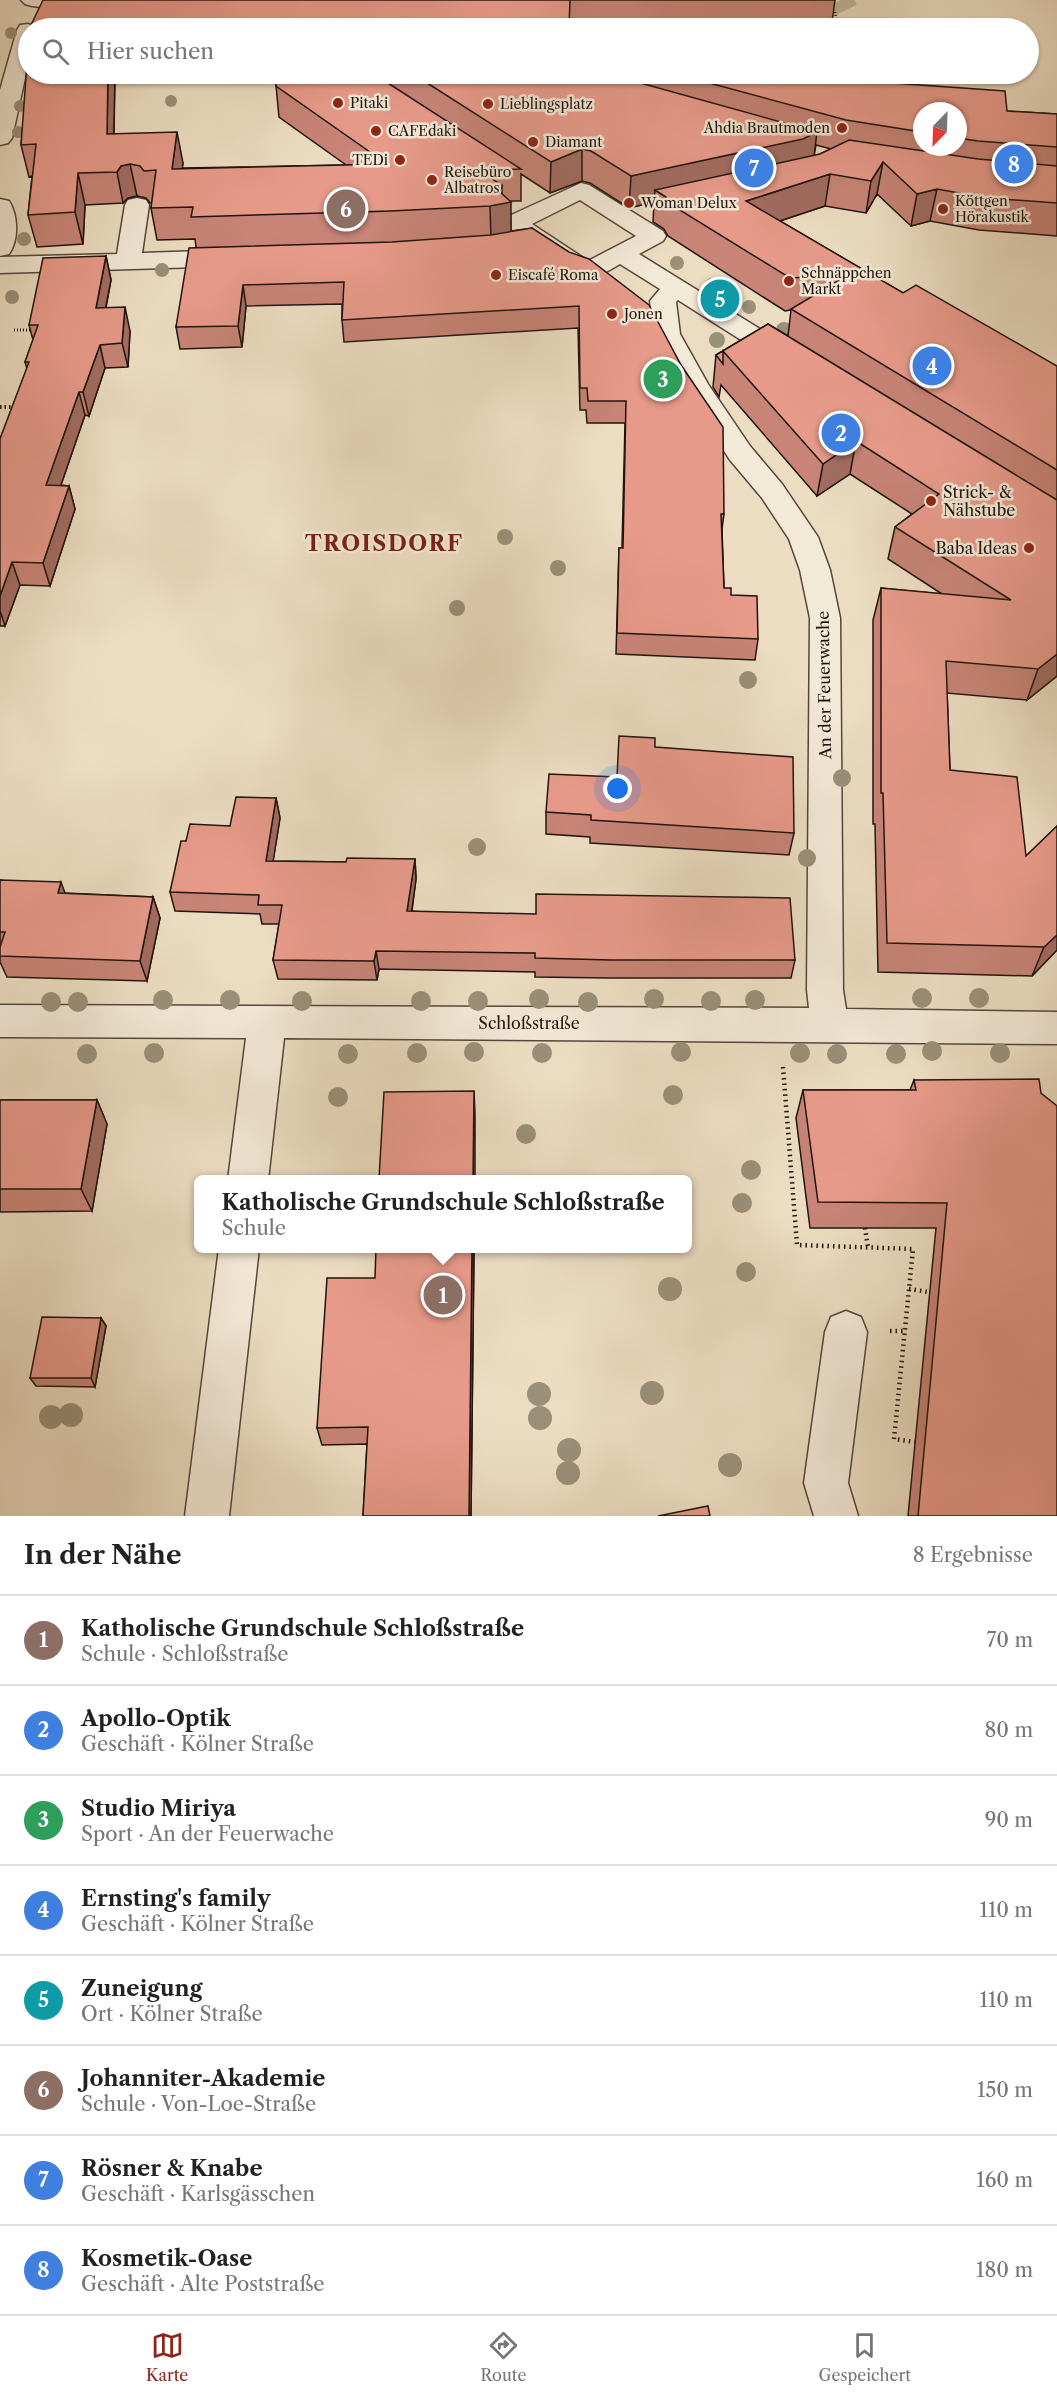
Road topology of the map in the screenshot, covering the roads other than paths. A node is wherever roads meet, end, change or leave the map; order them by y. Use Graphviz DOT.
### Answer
graph roads {
  1 [pos="41,0"];
  2 [pos="111,8"];
  3 [pos="34,18"];
  4 [pos="18,63"];
  5 [pos="0,138"];
  6 [pos="137,205"];
  7 [pos="0,206"];
  8 [pos="658,210"];
  9 [pos="625,218"];
  10 [pos="537,239"];
  11 [pos="503,245"];
  12 [pos="0,249"];
  13 [pos="621,254"];
  14 [pos="255,258"];
  15 [pos="128,262"];
  16 [pos="0,265"];
  17 [pos="675,288"];
  18 [pos="806,369"];
  19 [pos="0,1021"];
  20 [pos="267,1022"];
  21 [pos="829,1024"];
  22 [pos="1057,1028"];
  23 [pos="248,1175"];
  24 [pos="238,1253"];
  25 [pos="846,1332"];
  26 [pos="207,1516"];
  27 [pos="836,1516"];
  1 -- 2 [label="street"];
  1 -- 3 [label="street"];
  4 -- 5 [label="street"];
  6 -- 15 [label="street"];
  7 -- 12 [label="street"];
  8 -- 9 [label="street"];
  9 -- 10 [label="street"];
  9 -- 13 [label="street"];
  10 -- 11 [label="street"];
  10 -- 13 [label="street"];
  13 -- 17 [label="street"];
  14 -- 15 [label="street"];
  15 -- 16 [label="street"];
  17 -- 18 [label="street"];
  17 -- 21 [label="street, An der Feuerwache"];
  19 -- 20 [label="street, Schloßstraße"];
  20 -- 21 [label="street, Schloßstraße"];
  20 -- 23 [label="street"];
  21 -- 22 [label="street, Schloßstraße"];
  24 -- 26 [label="street"];
  25 -- 27 [label="street"];
}
